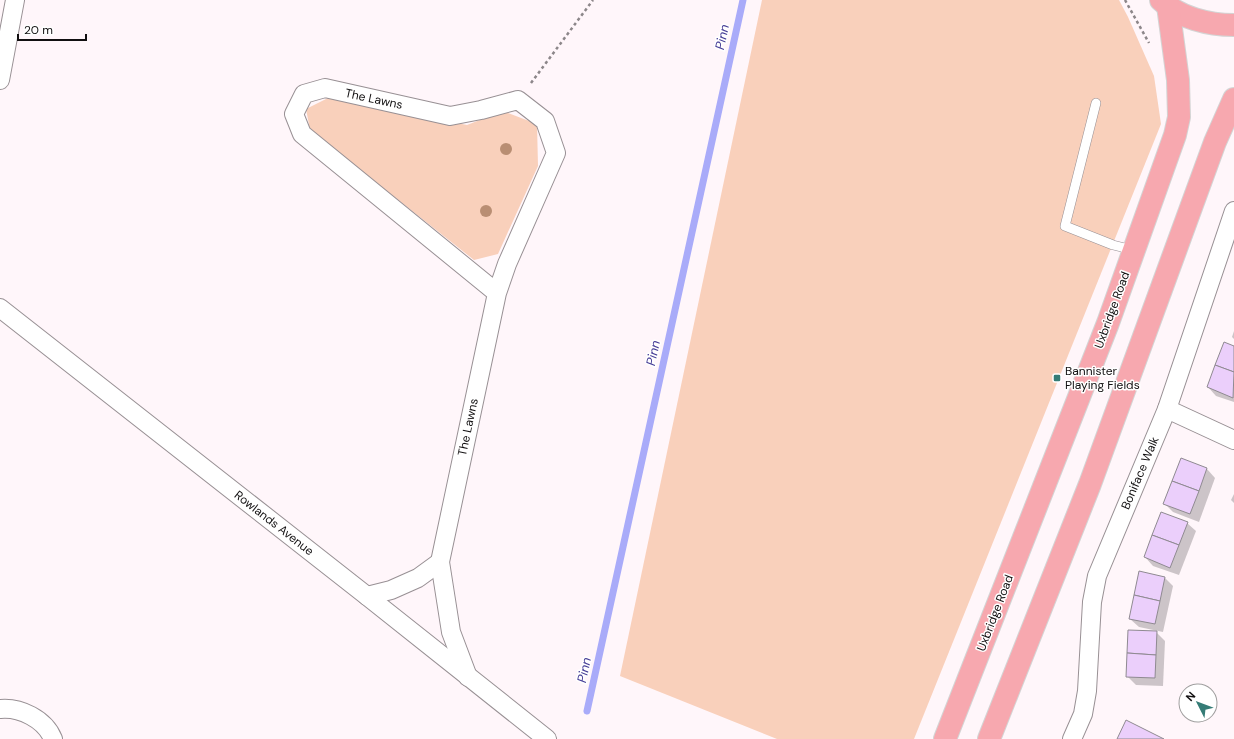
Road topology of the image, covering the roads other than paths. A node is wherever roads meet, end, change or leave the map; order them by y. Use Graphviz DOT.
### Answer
graph roads {
  1 [pos="15,0"];
  2 [pos="1165,3"];
  3 [pos="1234,25"];
  4 [pos="0,80"];
  5 [pos="1234,99"];
  6 [pos="1096,103"];
  7 [pos="1234,211"];
  8 [pos="1134,250"];
  9 [pos="497,292"];
  10 [pos="0,308"];
  11 [pos="1167,410"];
  12 [pos="1234,440"];
  13 [pos="440,562"];
  14 [pos="367,596"];
  15 [pos="468,677"];
  16 [pos="0,709"];
  17 [pos="53,739"];
  18 [pos="547,739"];
  19 [pos="945,739"];
  20 [pos="989,739"];
  21 [pos="1072,739"];
  1 -- 4 [label="street"];
  2 -- 3 [label="main road"];
  2 -- 8 [label="main road, Uxbridge Road"];
  5 -- 20 [label="main road"];
  6 -- 8 [label="lane"];
  7 -- 11 [label="street, Boniface Walk"];
  8 -- 19 [label="main road, Uxbridge Road"];
  9 -- 9 [label="street, The Lawns"];
  9 -- 13 [label="street, The Lawns"];
  10 -- 14 [label="street, Rowlands Avenue"];
  11 -- 12 [label="street"];
  11 -- 21 [label="street, Boniface Walk"];
  13 -- 14 [label="street"];
  13 -- 15 [label="street"];
  14 -- 15 [label="street, Rowlands Avenue"];
  15 -- 18 [label="street, Rowlands Avenue"];
  16 -- 17 [label="street"];
}
